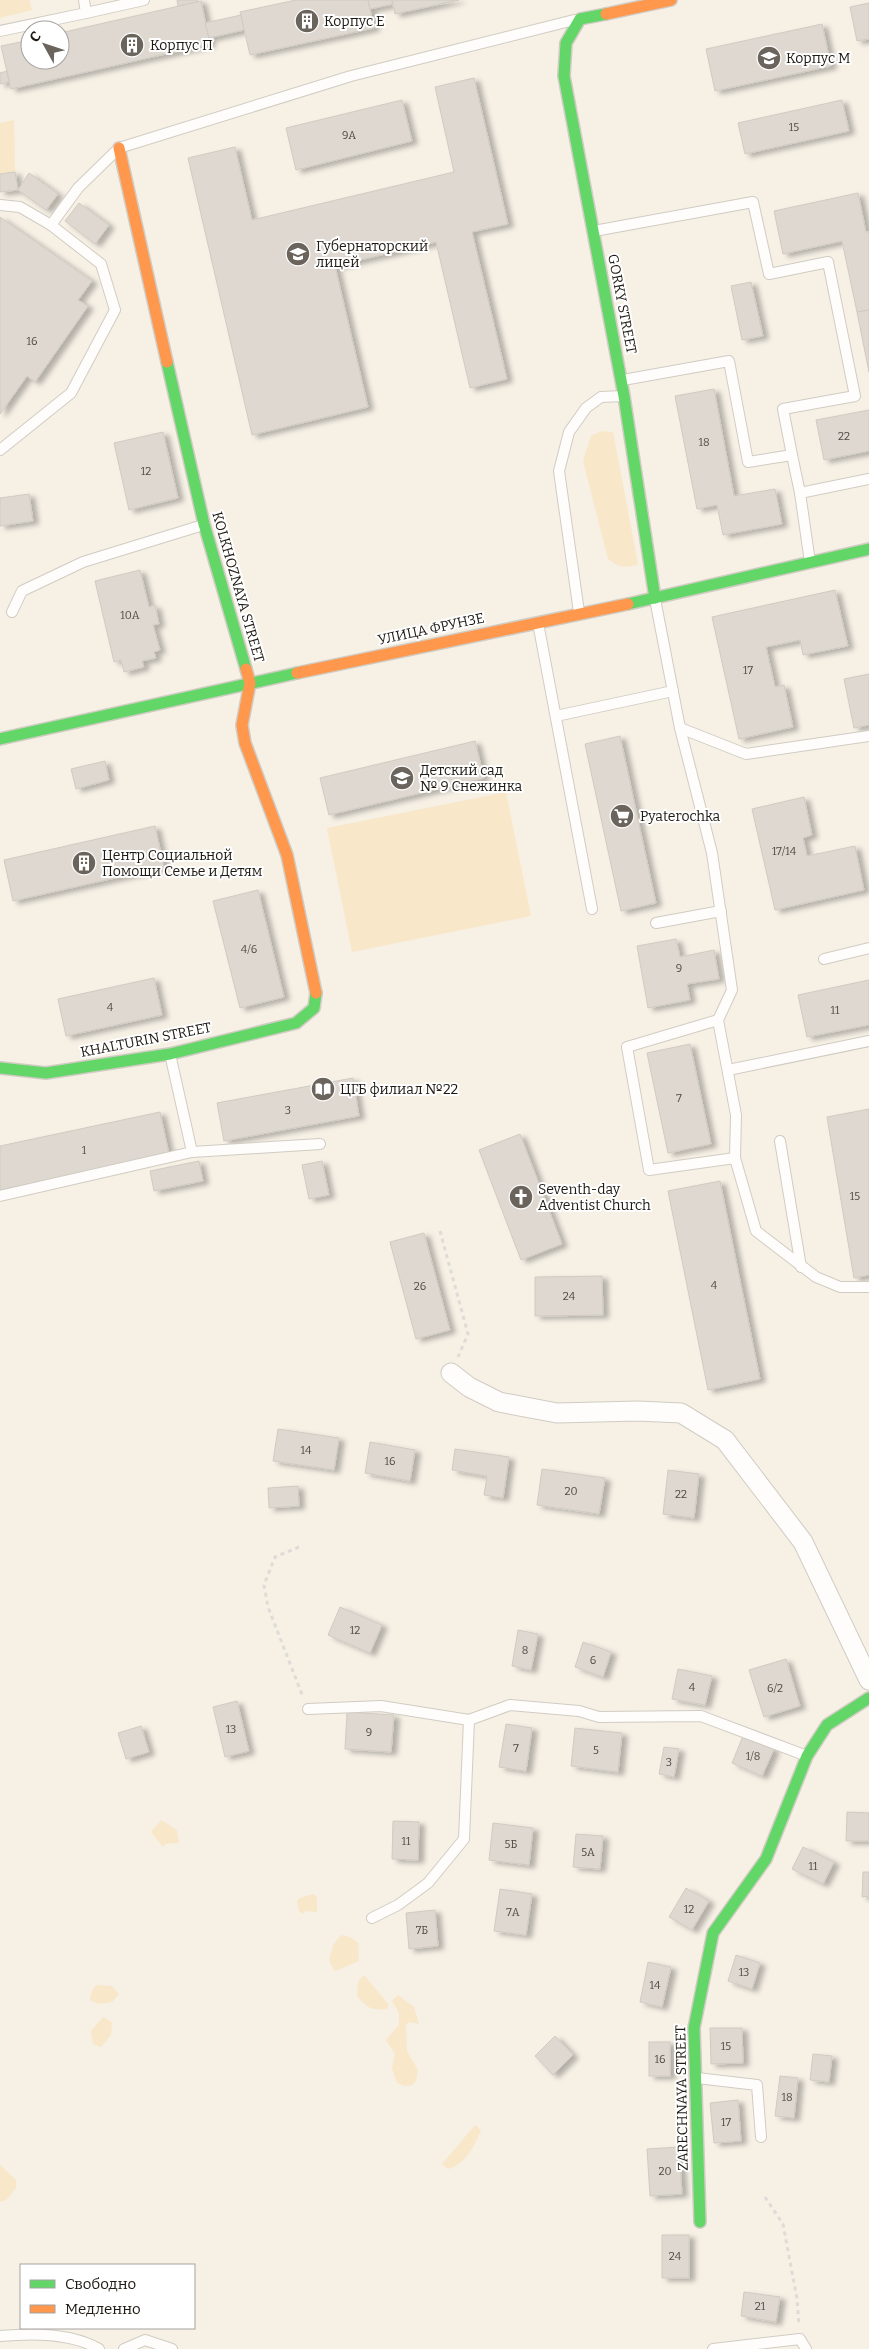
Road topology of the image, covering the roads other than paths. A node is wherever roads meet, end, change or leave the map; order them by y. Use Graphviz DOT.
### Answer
graph roads {
  1 [pos="84,0"];
  2 [pos="144,0"];
  3 [pos="671,0"];
  4 [pos="86,13"];
  5 [pos="580,19"];
  6 [pos="0,31"];
  7 [pos="119,148"];
  8 [pos="0,205"];
  9 [pos="51,225"];
  10 [pos="593,231"];
  11 [pos="621,380"];
  12 [pos="624,396"];
  13 [pos="0,450"];
  14 [pos="792,455"];
  15 [pos="869,479"];
  16 [pos="800,493"];
  17 [pos="204,524"];
  18 [pos="869,549"];
  19 [pos="810,562"];
  20 [pos="655,598"];
  21 [pos="12,612"];
  22 [pos="579,613"];
  23 [pos="538,622"];
  24 [pos="250,684"];
  25 [pos="672,691"];
  26 [pos="556,716"];
  27 [pos="680,728"];
  28 [pos="869,736"];
  29 [pos="0,739"];
  30 [pos="592,909"];
  31 [pos="721,911"];
  32 [pos="656,923"];
  33 [pos="869,948"];
  34 [pos="824,959"];
  35 [pos="718,1020"];
  36 [pos="296,1023"];
  37 [pos="869,1041"];
  38 [pos="170,1054"];
  39 [pos="0,1068"];
  40 [pos="728,1070"];
  41 [pos="780,1141"];
  42 [pos="320,1144"];
  43 [pos="192,1152"];
  44 [pos="735,1158"];
  45 [pos="0,1196"];
  46 [pos="801,1267"];
  47 [pos="869,1287"];
  48 [pos="451,1373"];
  49 [pos="869,1680"];
  50 [pos="869,1698"];
  51 [pos="308,1709"];
  52 [pos="469,1720"];
  53 [pos="807,1756"];
  54 [pos="372,1918"];
  55 [pos="695,2078"];
  56 [pos="761,2138"];
  57 [pos="700,2222"];
  58 [pos="0,2336"];
  59 [pos="99,2349"];
  60 [pos="124,2349"];
  61 [pos="172,2349"];
  62 [pos="713,2349"];
  63 [pos="806,2349"];
  1 -- 4 [label="lane"];
  2 -- 4 [label="lane"];
  3 -- 5 [label="street"];
  4 -- 6 [label="lane"];
  5 -- 7 [label="lane"];
  5 -- 10 [label="street, GORKY STREET"];
  7 -- 9 [label="lane"];
  7 -- 17 [label="street, KOLKHOZNAYA STREET"];
  8 -- 9 [label="lane"];
  9 -- 13 [label="lane"];
  10 -- 11 [label="street, GORKY STREET"];
  10 -- 14 [label="lane"];
  11 -- 12 [label="street, GORKY STREET"];
  11 -- 14 [label="lane"];
  12 -- 20 [label="street, GORKY STREET"];
  12 -- 22 [label="lane"];
  14 -- 16 [label="lane"];
  15 -- 16 [label="lane"];
  16 -- 19 [label="lane"];
  17 -- 21 [label="lane"];
  17 -- 24 [label="street, KOLKHOZNAYA STREET"];
  18 -- 19 [label="street, УЛИЦА ФРУНЗЕ"];
  19 -- 20 [label="street, УЛИЦА ФРУНЗЕ"];
  20 -- 22 [label="street, УЛИЦА ФРУНЗЕ"];
  20 -- 25 [label="lane"];
  22 -- 23 [label="street, УЛИЦА ФРУНЗЕ"];
  23 -- 24 [label="street, УЛИЦА ФРУНЗЕ"];
  23 -- 26 [label="lane"];
  24 -- 29 [label="street, УЛИЦА ФРУНЗЕ"];
  24 -- 36 [label="street, KOLKHOZNAYA STREET"];
  25 -- 26 [label="lane"];
  25 -- 27 [label="lane"];
  26 -- 30 [label="lane"];
  27 -- 28 [label="lane"];
  27 -- 31 [label="lane"];
  31 -- 32 [label="lane"];
  31 -- 35 [label="lane"];
  33 -- 34 [label="lane"];
  35 -- 40 [label="lane"];
  35 -- 44 [label="lane"];
  36 -- 38 [label="street, KHALTURIN STREET"];
  37 -- 40 [label="lane"];
  38 -- 39 [label="street, KHALTURIN STREET"];
  38 -- 43 [label="lane"];
  40 -- 44 [label="lane"];
  41 -- 46 [label="lane"];
  42 -- 43 [label="lane"];
  43 -- 45 [label="lane"];
  44 -- 46 [label="lane"];
  46 -- 47 [label="lane"];
  48 -- 49 [label="street"];
  50 -- 53 [label="street, ZARECHNAYA STREET"];
  51 -- 52 [label="lane"];
  52 -- 53 [label="lane"];
  52 -- 54 [label="lane"];
  53 -- 55 [label="street, ZARECHNAYA STREET"];
  55 -- 56 [label="lane"];
  55 -- 57 [label="street, ZARECHNAYA STREET"];
  58 -- 59 [label="lane"];
  60 -- 61 [label="lane"];
  62 -- 63 [label="lane"];
}
